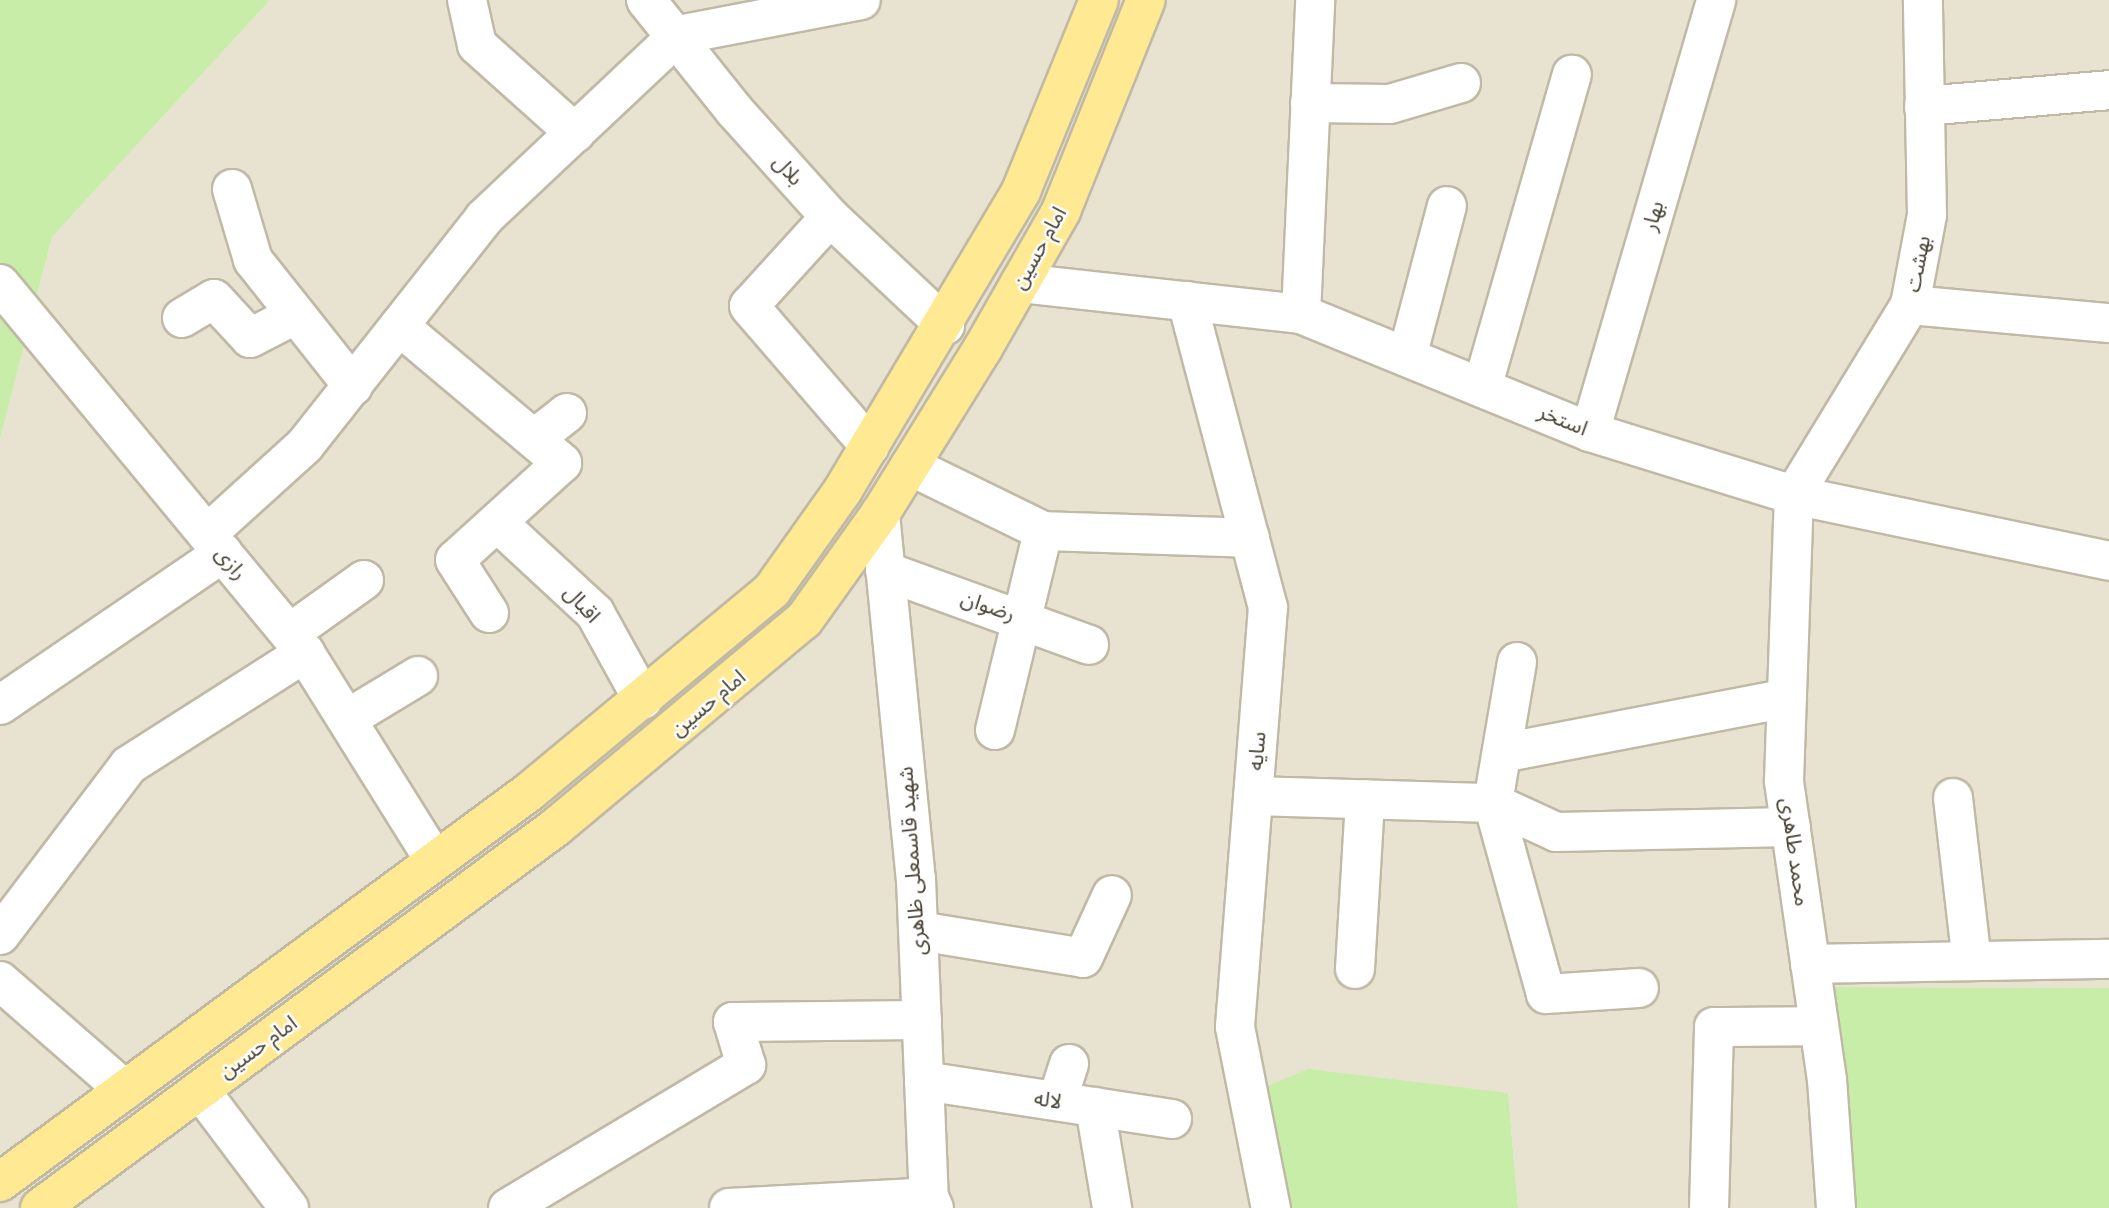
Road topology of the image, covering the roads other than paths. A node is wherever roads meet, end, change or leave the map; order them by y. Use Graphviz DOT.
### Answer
graph roads {
  1 [pos="467,0"];
  2 [pos="646,0"];
  3 [pos="860,0"];
  4 [pos="1099,0"];
  5 [pos="1146,0"];
  6 [pos="1315,0"];
  7 [pos="1717,0"];
  8 [pos="1923,0"];
  9 [pos="704,20"];
  10 [pos="1572,75"];
  11 [pos="1461,83"];
  12 [pos="2109,90"];
  13 [pos="1310,103"];
  14 [pos="1924,106"];
  15 [pos="575,133"];
  16 [pos="232,189"];
  17 [pos="1447,206"];
  18 [pos="830,217"];
  19 [pos="1020,283"];
  20 [pos="0,284"];
  21 [pos="1187,301"];
  22 [pos="1910,305"];
  23 [pos="1301,314"];
  24 [pos="293,316"];
  25 [pos="182,318"];
  26 [pos="2109,323"];
  27 [pos="945,325"];
  28 [pos="400,326"];
  29 [pos="1407,357"];
  30 [pos="353,386"];
  31 [pos="1482,388"];
  32 [pos="567,413"];
  33 [pos="1590,432"];
  34 [pos="534,439"];
  35 [pos="870,446"];
  36 [pos="910,466"];
  37 [pos="843,490"];
  38 [pos="1794,495"];
  39 [pos="880,514"];
  40 [pos="499,524"];
  41 [pos="1043,531"];
  42 [pos="1250,538"];
  43 [pos="215,544"];
  44 [pos="2109,561"];
  45 [pos="885,570"];
  46 [pos="364,580"];
  47 [pos="489,613"];
  48 [pos="1022,617"];
  49 [pos="298,643"];
  50 [pos="1089,645"];
  51 [pos="1517,662"];
  52 [pos="418,677"];
  53 [pos="1787,698"];
  54 [pos="643,700"];
  55 [pos="0,705"];
  56 [pos="346,719"];
  57 [pos="995,730"];
  58 [pos="1502,752"];
  59 [pos="1253,796"];
  60 [pos="1365,799"];
  61 [pos="1953,799"];
  62 [pos="1493,803"];
  63 [pos="1791,827"];
  64 [pos="435,862"];
  65 [pos="1112,895"];
  66 [pos="919,931"];
  67 [pos="0,935"];
  68 [pos="2109,959"];
  69 [pos="1972,961"];
  70 [pos="1811,964"];
  71 [pos="1355,969"];
  72 [pos="0,981"];
  73 [pos="1639,988"];
  74 [pos="922,1020"];
  75 [pos="1819,1026"];
  76 [pos="1069,1064"];
  77 [pos="924,1081"];
  78 [pos="125,1090"];
  79 [pos="200,1090"];
  80 [pos="1057,1101"];
  81 [pos="1095,1107"];
  82 [pos="1172,1119"];
  83 [pos="0,1182"];
  84 [pos="931,1202"];
  85 [pos="40,1208"];
  86 [pos="289,1208"];
  87 [pos="508,1208"];
  88 [pos="729,1208"];
  89 [pos="1112,1208"];
  90 [pos="1270,1208"];
  91 [pos="1709,1208"];
  92 [pos="1836,1208"];
  1 -- 15 [label="street"];
  2 -- 9 [label="street, بلال"];
  3 -- 9 [label="street"];
  4 -- 27 [label="main road, امام حسین"];
  5 -- 19 [label="main road, امام حسین"];
  6 -- 13 [label="street"];
  7 -- 33 [label="street, بهار"];
  8 -- 14 [label="street, بهشت"];
  9 -- 15 [label="street"];
  9 -- 18 [label="street, بلال"];
  10 -- 31 [label="street"];
  11 -- 13 [label="street"];
  12 -- 14 [label="street"];
  13 -- 23 [label="street"];
  14 -- 22 [label="street, بهشت"];
  15 -- 28 [label="street"];
  16 -- 24 [label="street"];
  17 -- 29 [label="street"];
  18 -- 27 [label="street, بلال"];
  18 -- 35 [label="street"];
  19 -- 21 [label="street, استخر"];
  19 -- 36 [label="main road, امام حسین"];
  20 -- 43 [label="street, رازی"];
  21 -- 23 [label="street, استخر"];
  21 -- 42 [label="street, سایه"];
  22 -- 26 [label="street"];
  22 -- 38 [label="street, بهشت"];
  23 -- 29 [label="street, استخر"];
  24 -- 25 [label="street"];
  24 -- 30 [label="street"];
  27 -- 35 [label="main road, امام حسین"];
  28 -- 30 [label="street"];
  28 -- 34 [label="street"];
  29 -- 31 [label="street, استخر"];
  30 -- 43 [label="street"];
  31 -- 33 [label="street, استخر"];
  32 -- 34 [label="street"];
  33 -- 38 [label="street, استخر"];
  34 -- 40 [label="street"];
  35 -- 37 [label="main road, امام حسین"];
  36 -- 39 [label="main road, امام حسین"];
  36 -- 41 [label="street"];
  37 -- 39 [label="main road"];
  37 -- 54 [label="main road, امام حسین"];
  38 -- 44 [label="street, استخر"];
  38 -- 53 [label="street, محمد طاهری"];
  39 -- 45 [label="street, شهید قاسمعلی ظاهری"];
  39 -- 79 [label="main road, امام حسین"];
  40 -- 47 [label="street"];
  40 -- 54 [label="street, اقبال"];
  41 -- 42 [label="street"];
  41 -- 48 [label="street"];
  42 -- 59 [label="street, سایه"];
  43 -- 49 [label="street, رازی"];
  43 -- 55 [label="street"];
  45 -- 48 [label="street, رضوان"];
  45 -- 66 [label="street, شهید قاسمعلی ظاهری"];
  46 -- 49 [label="street"];
  48 -- 50 [label="street, رضوان"];
  48 -- 57 [label="street"];
  49 -- 56 [label="street, رازی"];
  49 -- 67 [label="street"];
  51 -- 58 [label="street"];
  52 -- 56 [label="street"];
  53 -- 58 [label="street"];
  53 -- 63 [label="street, محمد طاهری"];
  54 -- 64 [label="main road, امام حسین"];
  56 -- 64 [label="street, رازی"];
  58 -- 62 [label="street"];
  59 -- 60 [label="street"];
  59 -- 90 [label="street, سایه"];
  60 -- 62 [label="street"];
  60 -- 71 [label="street"];
  61 -- 69 [label="street"];
  62 -- 63 [label="street"];
  62 -- 73 [label="street"];
  63 -- 70 [label="street, محمد طاهری"];
  64 -- 78 [label="main road, امام حسین"];
  65 -- 66 [label="street"];
  66 -- 74 [label="street, شهید قاسمعلی ظاهری"];
  68 -- 69 [label="street"];
  69 -- 70 [label="street"];
  70 -- 75 [label="street, محمد طاهری"];
  72 -- 78 [label="street"];
  74 -- 77 [label="street, شهید قاسمعلی ظاهری"];
  74 -- 87 [label="street"];
  75 -- 91 [label="street"];
  75 -- 92 [label="street, محمد طاهری"];
  76 -- 80 [label="street"];
  77 -- 80 [label="street, لاله"];
  77 -- 84 [label="street, شهید قاسمعلی ظاهری"];
  78 -- 83 [label="main road, امام حسین"];
  79 -- 85 [label="main road, امام حسین"];
  79 -- 86 [label="street"];
  80 -- 81 [label="street, لاله"];
  81 -- 82 [label="street, لاله"];
  81 -- 89 [label="street"];
  84 -- 88 [label="street"];
}
